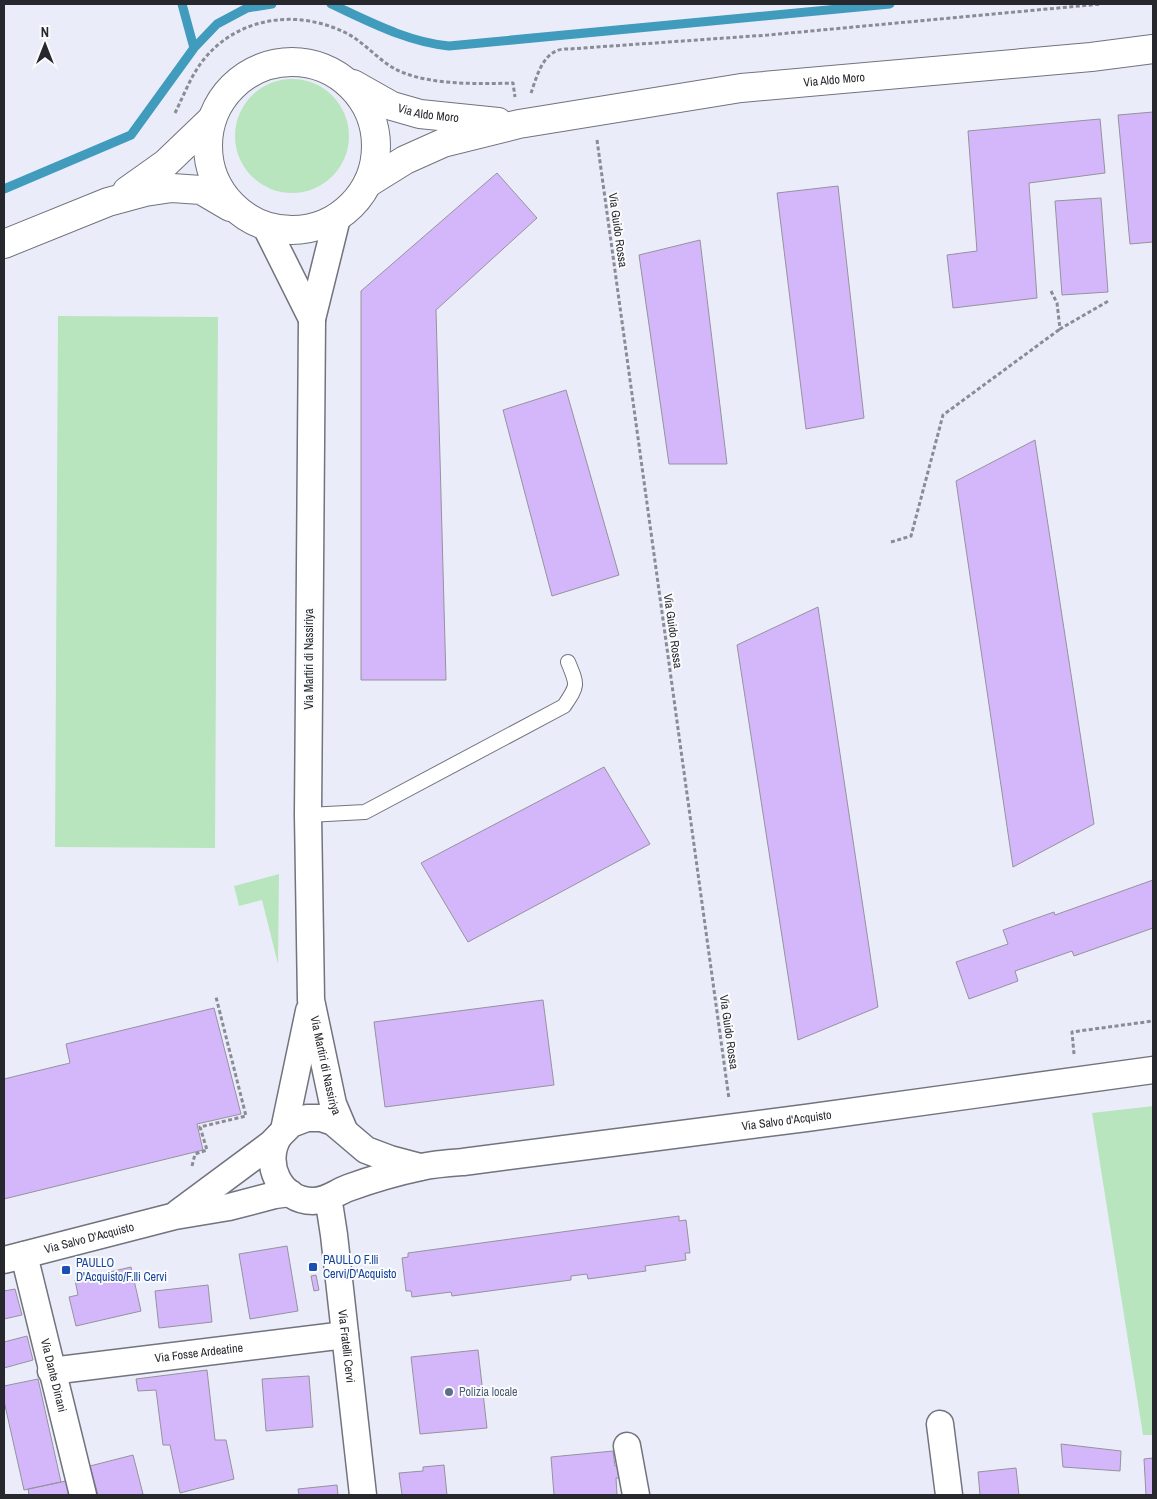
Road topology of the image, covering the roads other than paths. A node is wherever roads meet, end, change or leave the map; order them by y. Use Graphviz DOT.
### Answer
graph roads {
  1 [pos="1153,49"];
  2 [pos="344,80"];
  3 [pos="212,119"];
  4 [pos="519,124"];
  5 [pos="368,183"];
  6 [pos="108,202"];
  7 [pos="238,212"];
  8 [pos="337,218"];
  9 [pos="266,227"];
  10 [pos="4,244"];
  11 [pos="312,319"];
  12 [pos="568,662"];
  13 [pos="308,815"];
  14 [pos="311,1000"];
  15 [pos="1153,1070"];
  16 [pos="281,1133"];
  17 [pos="346,1133"];
  18 [pos="421,1167"];
  19 [pos="290,1193"];
  20 [pos="332,1196"];
  21 [pos="185,1209"];
  22 [pos="14,1258"];
  23 [pos="345,1335"];
  24 [pos="51,1371"];
  25 [pos="940,1424"];
  26 [pos="627,1446"];
  27 [pos="83,1495"];
  28 [pos="363,1495"];
  29 [pos="636,1495"];
  30 [pos="949,1495"];
  1 -- 4 [label="street, Via Aldo Moro"];
  2 -- 3 [label="street, Via Aldo Moro"];
  2 -- 4 [label="street, Via Aldo Moro"];
  2 -- 5 [label="street, Via Aldo Moro"];
  3 -- 6 [label="street, Via Aldo Moro"];
  3 -- 7 [label="street, Via Aldo Moro"];
  4 -- 5 [label="street, Via Aldo Moro"];
  5 -- 8 [label="street, Via Aldo Moro"];
  6 -- 7 [label="street, Via Aldo Moro"];
  6 -- 10 [label="street, Via Aldo Moro"];
  7 -- 9 [label="street, Via Aldo Moro"];
  8 -- 9 [label="street, Via Aldo Moro"];
  8 -- 11 [label="street, Via Martiri di Nassiriya"];
  9 -- 11 [label="street, Via Martiri di Nassiriya"];
  11 -- 13 [label="street, Via Martiri di Nassiriya"];
  12 -- 13 [label="lane"];
  13 -- 14 [label="street, Via Martiri di Nassiriya"];
  14 -- 16 [label="street, Via Martiri di Nassiriya"];
  14 -- 17 [label="street, Via Martiri di Nassiriya"];
  15 -- 18 [label="street, Via Salvo d'Acquisto"];
  16 -- 17 [label="street, Via Salvo D'Acquisto"];
  16 -- 19 [label="street"];
  16 -- 21 [label="street, Via Salvo D'Acquisto"];
  17 -- 18 [label="street, Via Salvo D'Acquisto"];
  17 -- 20 [label="street"];
  18 -- 20 [label="street, Via Salvo D'Acquisto"];
  19 -- 20 [label="street, Via Salvo D'Acquisto"];
  19 -- 21 [label="street, Via Salvo D'Acquisto"];
  20 -- 23 [label="street, Via Fratelli Cervi"];
  21 -- 22 [label="street, Via Salvo D'Acquisto"];
  22 -- 24 [label="street, Via Dante Dinani"];
  23 -- 24 [label="street, Via Fosse Ardeatine"];
  23 -- 28 [label="street, Via Fratelli Cervi"];
  24 -- 27 [label="street, Via Dante Dinani"];
  25 -- 30 [label="street"];
  26 -- 29 [label="street"];
}
